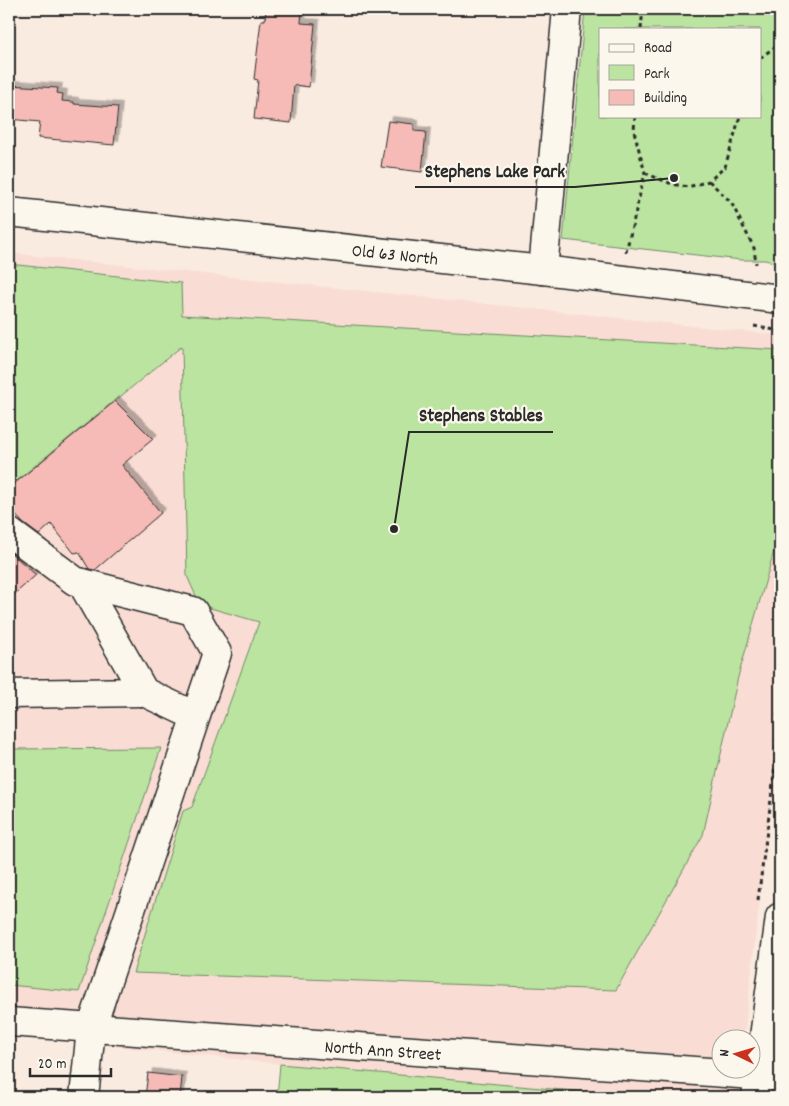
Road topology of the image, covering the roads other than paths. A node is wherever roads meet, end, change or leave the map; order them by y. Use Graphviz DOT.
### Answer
graph roads {
  1 [pos="567,9"];
  2 [pos="9,212"];
  3 [pos="542,270"];
  4 [pos="780,299"];
  5 [pos="9,532"];
  6 [pos="82,583"];
  7 [pos="144,692"];
  8 [pos="9,694"];
  9 [pos="196,716"];
  10 [pos="780,917"];
  11 [pos="9,1022"];
  12 [pos="91,1029"];
  13 [pos="765,1084"];
  14 [pos="84,1097"];
  1 -- 3 [label="street"];
  2 -- 3 [label="street, Old 63 North"];
  3 -- 4 [label="street, Old 63 North"];
  5 -- 6 [label="street"];
  6 -- 7 [label="street"];
  6 -- 9 [label="street"];
  7 -- 8 [label="street"];
  7 -- 9 [label="street"];
  9 -- 12 [label="street"];
  10 -- 13 [label="street"];
  11 -- 12 [label="street, North Ann Street"];
  12 -- 13 [label="street, North Ann Street"];
  12 -- 14 [label="street"];
}
